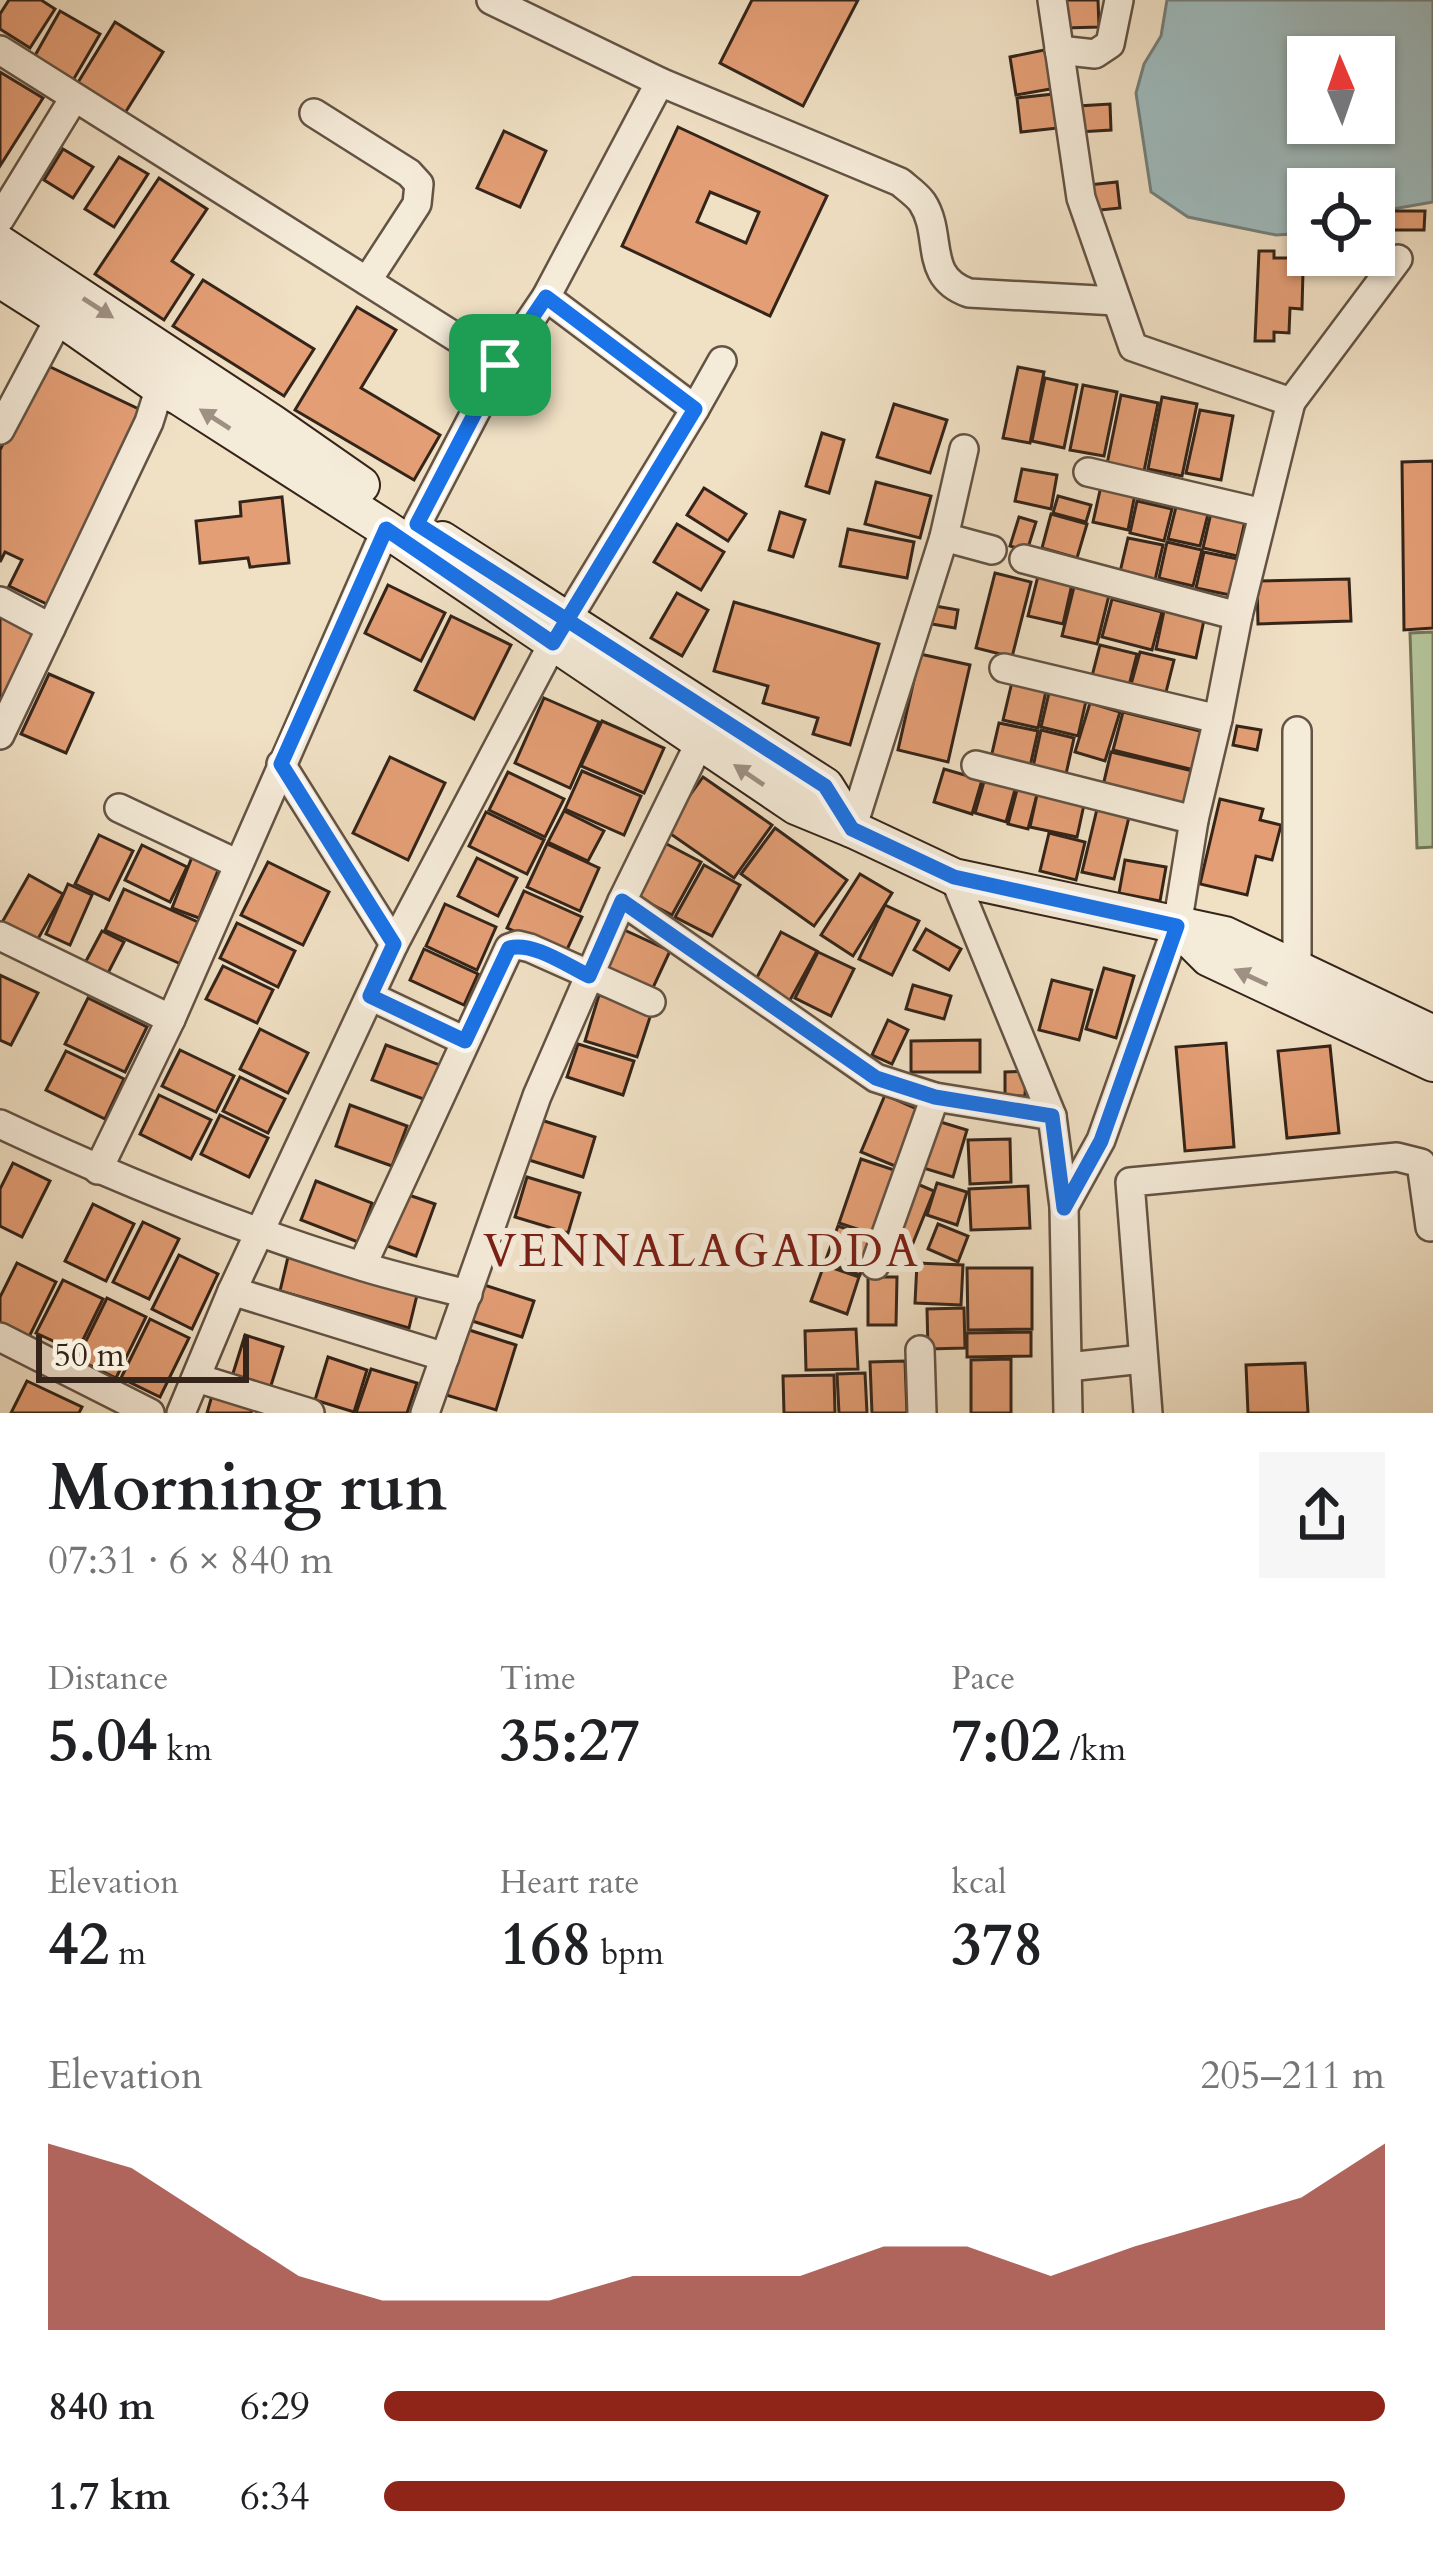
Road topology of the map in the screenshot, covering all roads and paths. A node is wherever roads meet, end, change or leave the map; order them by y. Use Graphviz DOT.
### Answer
graph roads {
  1 [pos="490,0"];
  2 [pos="1052,0"];
  3 [pos="1119,0"];
  4 [pos="0,50"];
  5 [pos="1059,50"];
  6 [pos="660,82"];
  7 [pos="74,98"];
  8 [pos="314,113"];
  9 [pos="0,219"];
  10 [pos="0,244"];
  11 [pos="1398,259"];
  12 [pos="0,279"];
  13 [pos="367,281"];
  14 [pos="546,297"];
  15 [pos="1117,301"];
  16 [pos="60,317"];
  17 [pos="722,361"];
  18 [pos="500,365"];
  19 [pos="160,387"];
  20 [pos="1291,402"];
  21 [pos="695,409"];
  22 [pos="0,430"];
  23 [pos="964,449"];
  24 [pos="1088,472"];
  25 [pos="1263,513"];
  26 [pos="402,526"];
  27 [pos="944,537"];
  28 [pos="992,550"];
  29 [pos="1024,559"];
  30 [pos="0,601"];
  31 [pos="1238,616"];
  32 [pos="51,628"];
  33 [pos="560,631"];
  34 [pos="1004,668"];
  35 [pos="1219,718"];
  36 [pos="1297,731"];
  37 [pos="0,735"];
  38 [pos="700,742"];
  39 [pos="281,764"];
  40 [pos="976,765"];
  41 [pos="119,808"];
  42 [pos="1194,820"];
  43 [pos="852,829"];
  44 [pos="238,864"];
  45 [pos="954,877"];
  46 [pos="622,901"];
  47 [pos="1177,926"];
  48 [pos="0,936"];
  49 [pos="394,944"];
  50 [pos="1297,969"];
  51 [pos="589,976"];
  52 [pos="370,996"];
  53 [pos="651,1002"];
  54 [pos="171,1019"];
  55 [pos="1433,1034"];
  56 [pos="465,1041"];
  57 [pos="1433,1063"];
  58 [pos="935,1097"];
  59 [pos="1052,1116"];
  60 [pos="0,1124"];
  61 [pos="98,1170"];
  62 [pos="1064,1208"];
  63 [pos="1430,1227"];
  64 [pos="259,1231"];
  65 [pos="875,1265"];
  66 [pos="362,1266"];
  67 [pos="232,1291"];
  68 [pos="468,1294"];
  69 [pos="7,1340"];
  70 [pos="920,1350"];
  71 [pos="446,1358"];
  72 [pos="1143,1358"];
  73 [pos="1068,1367"];
  74 [pos="0,1370"];
  75 [pos="196,1378"];
  76 [pos="151,1413"];
  77 [pos="181,1413"];
  78 [pos="310,1413"];
  79 [pos="425,1413"];
  80 [pos="922,1413"];
  81 [pos="1069,1413"];
  82 [pos="1148,1413"];
  1 -- 6 [label="street"];
  2 -- 5 [label="street"];
  3 -- 5 [label="street"];
  4 -- 7 [label="street"];
  5 -- 15 [label="street"];
  6 -- 14 [label="street"];
  6 -- 15 [label="street"];
  7 -- 9 [label="street"];
  7 -- 13 [label="street"];
  8 -- 13 [label="street"];
  10 -- 26 [label="main road, one-way"];
  11 -- 20 [label="street"];
  12 -- 16 [label="main road"];
  13 -- 18 [label="street"];
  14 -- 18 [label="street"];
  14 -- 21 [label="street"];
  15 -- 20 [label="street"];
  16 -- 19 [label="main road"];
  16 -- 22 [label="street"];
  17 -- 21 [label="street"];
  18 -- 26 [label="street"];
  26 -- 19 [label="main road, one-way"];
  19 -- 32 [label="street"];
  20 -- 25 [label="street"];
  21 -- 33 [label="street"];
  23 -- 27 [label="street"];
  24 -- 25 [label="street"];
  25 -- 31 [label="street"];
  26 -- 33 [label="main road"];
  26 -- 39 [label="street"];
  27 -- 28 [label="street"];
  27 -- 43 [label="street"];
  29 -- 31 [label="street"];
  30 -- 32 [label="street"];
  31 -- 35 [label="street"];
  32 -- 37 [label="street"];
  33 -- 38 [label="main road"];
  33 -- 43 [label="main road"];
  33 -- 49 [label="street"];
  34 -- 35 [label="street"];
  35 -- 42 [label="street"];
  36 -- 50 [label="street"];
  43 -- 38 [label="main road, one-way"];
  38 -- 46 [label="street"];
  39 -- 44 [label="street"];
  39 -- 49 [label="street"];
  40 -- 42 [label="street"];
  41 -- 44 [label="street"];
  42 -- 47 [label="street"];
  43 -- 45 [label="main road"];
  44 -- 54 [label="street"];
  45 -- 47 [label="main road"];
  45 -- 59 [label="street"];
  46 -- 51 [label="street"];
  46 -- 58 [label="street"];
  47 -- 50 [label="main road"];
  57 -- 47 [label="main road, one-way"];
  47 -- 62 [label="street"];
  48 -- 54 [label="street"];
  49 -- 52 [label="street"];
  50 -- 55 [label="main road"];
  51 -- 53 [label="street"];
  51 -- 56 [label="street"];
  51 -- 68 [label="street"];
  52 -- 56 [label="street"];
  52 -- 64 [label="street"];
  54 -- 61 [label="street"];
  56 -- 66 [label="street"];
  58 -- 59 [label="street"];
  58 -- 65 [label="street"];
  59 -- 62 [label="street"];
  60 -- 61 [label="street"];
  61 -- 64 [label="street"];
  62 -- 73 [label="street"];
  63 -- 72 [label="street"];
  64 -- 66 [label="street"];
  64 -- 67 [label="street"];
  66 -- 68 [label="street"];
  67 -- 71 [label="street"];
  67 -- 75 [label="street"];
  68 -- 71 [label="street"];
  69 -- 74 [label="street"];
  69 -- 76 [label="street"];
  70 -- 80 [label="street"];
  71 -- 79 [label="street"];
  72 -- 73 [label="street"];
  72 -- 82 [label="street"];
  73 -- 81 [label="street"];
  75 -- 77 [label="street"];
  75 -- 78 [label="street"];
}
